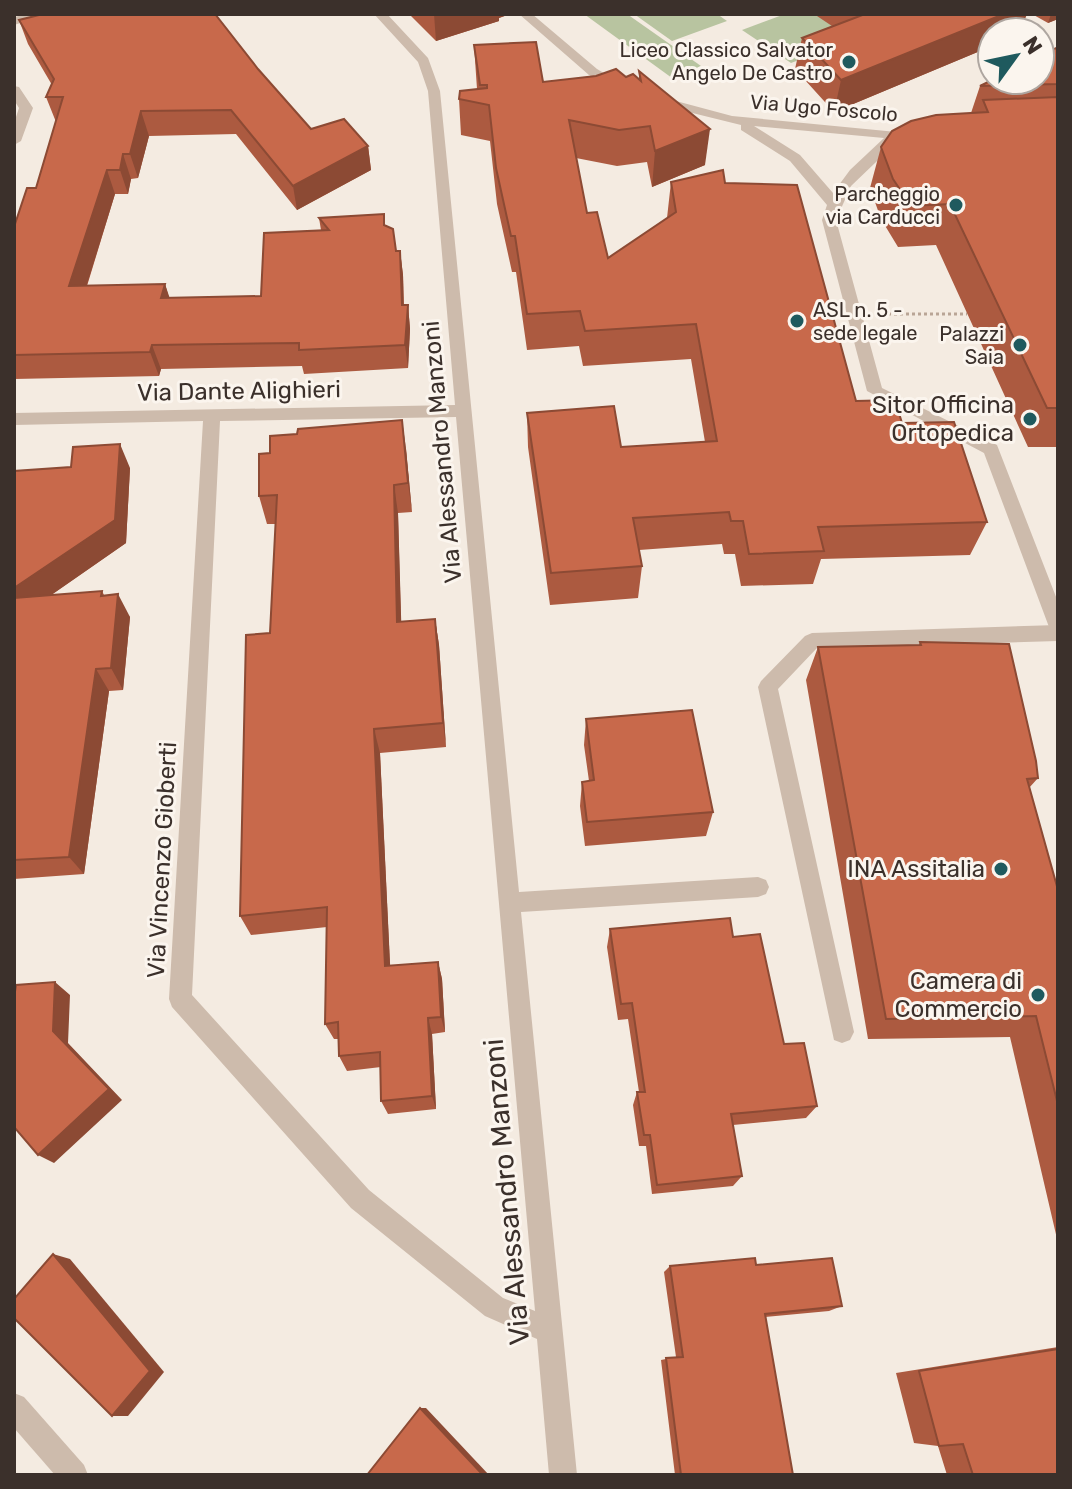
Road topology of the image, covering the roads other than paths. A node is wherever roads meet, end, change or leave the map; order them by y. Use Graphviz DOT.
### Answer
graph roads {
  1 [pos="43,14"];
  2 [pos="380,14"];
  3 [pos="525,14"];
  4 [pos="14,21"];
  5 [pos="14,90"];
  6 [pos="731,120"];
  7 [pos="923,134"];
  8 [pos="895,136"];
  9 [pos="14,141"];
  10 [pos="832,202"];
  11 [pos="465,411"];
  12 [pos="212,415"];
  13 [pos="14,419"];
  14 [pos="1058,630"];
  15 [pos="758,887"];
  16 [pos="510,903"];
  17 [pos="842,1032"];
  18 [pos="548,1330"];
  19 [pos="14,1407"];
  20 [pos="74,1475"];
  21 [pos="563,1475"];
  1 -- 4 [label="street"];
  2 -- 11 [label="street, Via Alessandro Manzoni"];
  3 -- 6 [label="street, Via Ugo Foscolo"];
  5 -- 9 [label="street"];
  6 -- 8 [label="street, Via Ugo Foscolo"];
  6 -- 10 [label="street, Via Ugo Foscolo"];
  7 -- 8 [label="street, Via Ugo Foscolo"];
  8 -- 10 [label="street"];
  10 -- 14 [label="street"];
  11 -- 12 [label="street, Via Dante Alighieri"];
  11 -- 16 [label="street, Via Alessandro Manzoni"];
  12 -- 13 [label="street, Via Dante Alighieri"];
  12 -- 18 [label="street, Via Vincenzo Gioberti"];
  14 -- 17 [label="street"];
  15 -- 16 [label="street"];
  16 -- 18 [label="street, Via Alessandro Manzoni"];
  18 -- 21 [label="street, Via Alessandro Manzoni"];
  19 -- 20 [label="street"];
}
